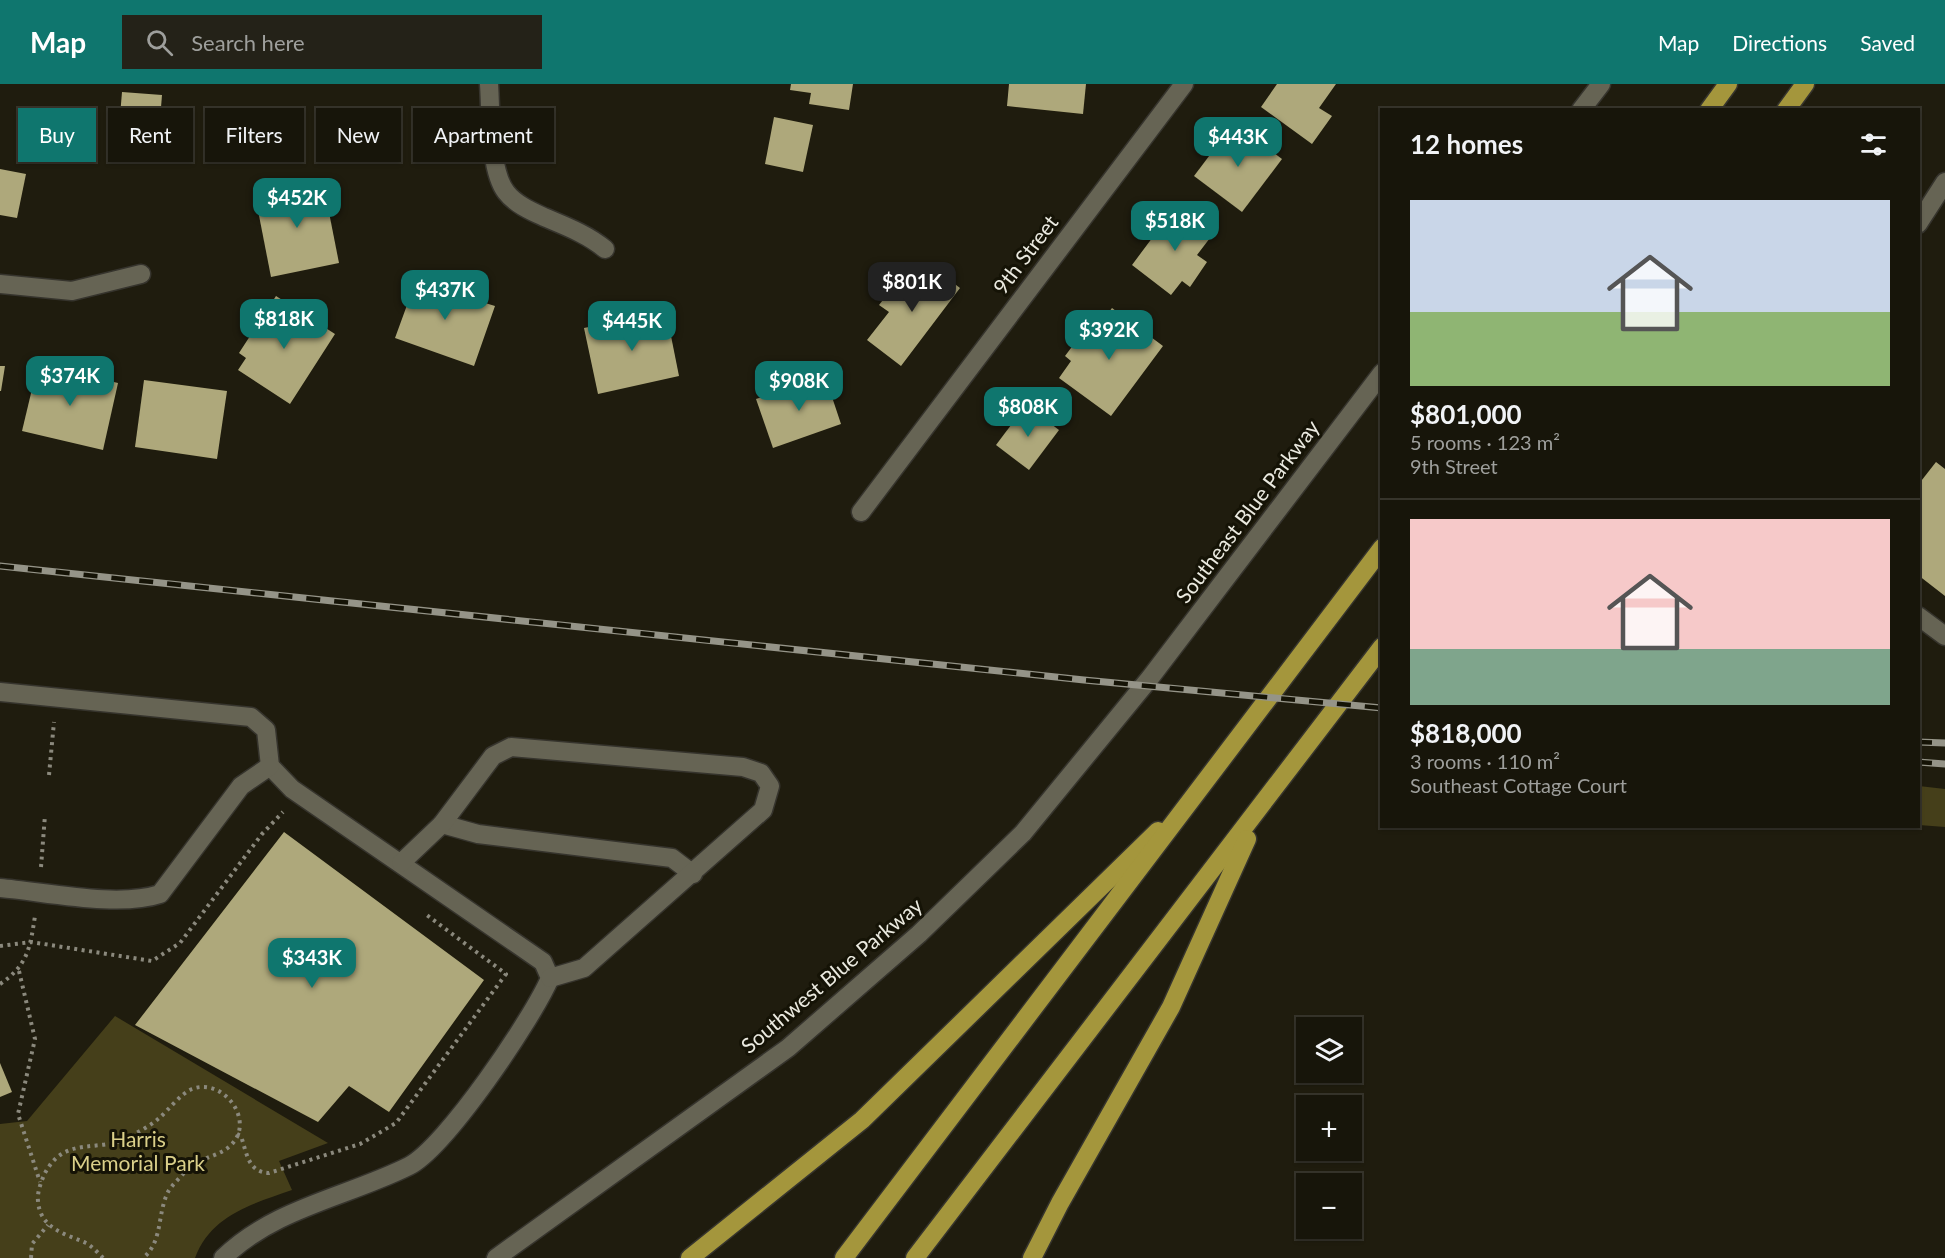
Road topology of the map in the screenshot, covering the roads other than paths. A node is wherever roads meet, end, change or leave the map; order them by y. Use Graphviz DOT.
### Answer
graph roads {
  1 [pos="489,84"];
  2 [pos="1184,84"];
  3 [pos="1600,84"];
  4 [pos="1728,84"];
  5 [pos="1805,84"];
  6 [pos="1582,108"];
  7 [pos="1710,108"];
  8 [pos="1787,108"];
  9 [pos="1945,182"];
  10 [pos="1920,222"];
  11 [pos="605,249"];
  12 [pos="141,274"];
  13 [pos="0,284"];
  14 [pos="1380,376"];
  15 [pos="861,512"];
  16 [pos="1380,551"];
  17 [pos="1920,617"];
  18 [pos="1945,636"];
  19 [pos="1380,650"];
  20 [pos="1150,678"];
  21 [pos="0,692"];
  22 [pos="270,766"];
  23 [pos="1204,785"];
  24 [pos="1260,810"];
  25 [pos="442,824"];
  26 [pos="400,863"];
  27 [pos="693,873"];
  28 [pos="0,888"];
  29 [pos="550,978"];
  30 [pos="223,1258"];
  31 [pos="496,1258"];
  32 [pos="690,1258"];
  33 [pos="844,1258"];
  34 [pos="915,1258"];
  35 [pos="1032,1258"];
  1 -- 11 [label="street"];
  2 -- 15 [label="street, 9th Street"];
  3 -- 6 [label="street"];
  4 -- 7 [label="highway"];
  5 -- 8 [label="highway"];
  9 -- 10 [label="street"];
  12 -- 13 [label="street"];
  14 -- 20 [label="street, Southeast Blue Parkway"];
  16 -- 23 [label="highway"];
  17 -- 18 [label="street"];
  19 -- 24 [label="highway"];
  20 -- 31 [label="street, Southwest Blue Parkway"];
  21 -- 22 [label="street"];
  22 -- 26 [label="street"];
  22 -- 28 [label="street"];
  23 -- 32 [label="highway"];
  23 -- 33 [label="highway"];
  24 -- 34 [label="highway"];
  24 -- 35 [label="highway"];
  25 -- 26 [label="street"];
  25 -- 27 [label="street"];
  25 -- 27 [label="street"];
  26 -- 29 [label="street"];
  27 -- 29 [label="street"];
  29 -- 30 [label="street"];
}
